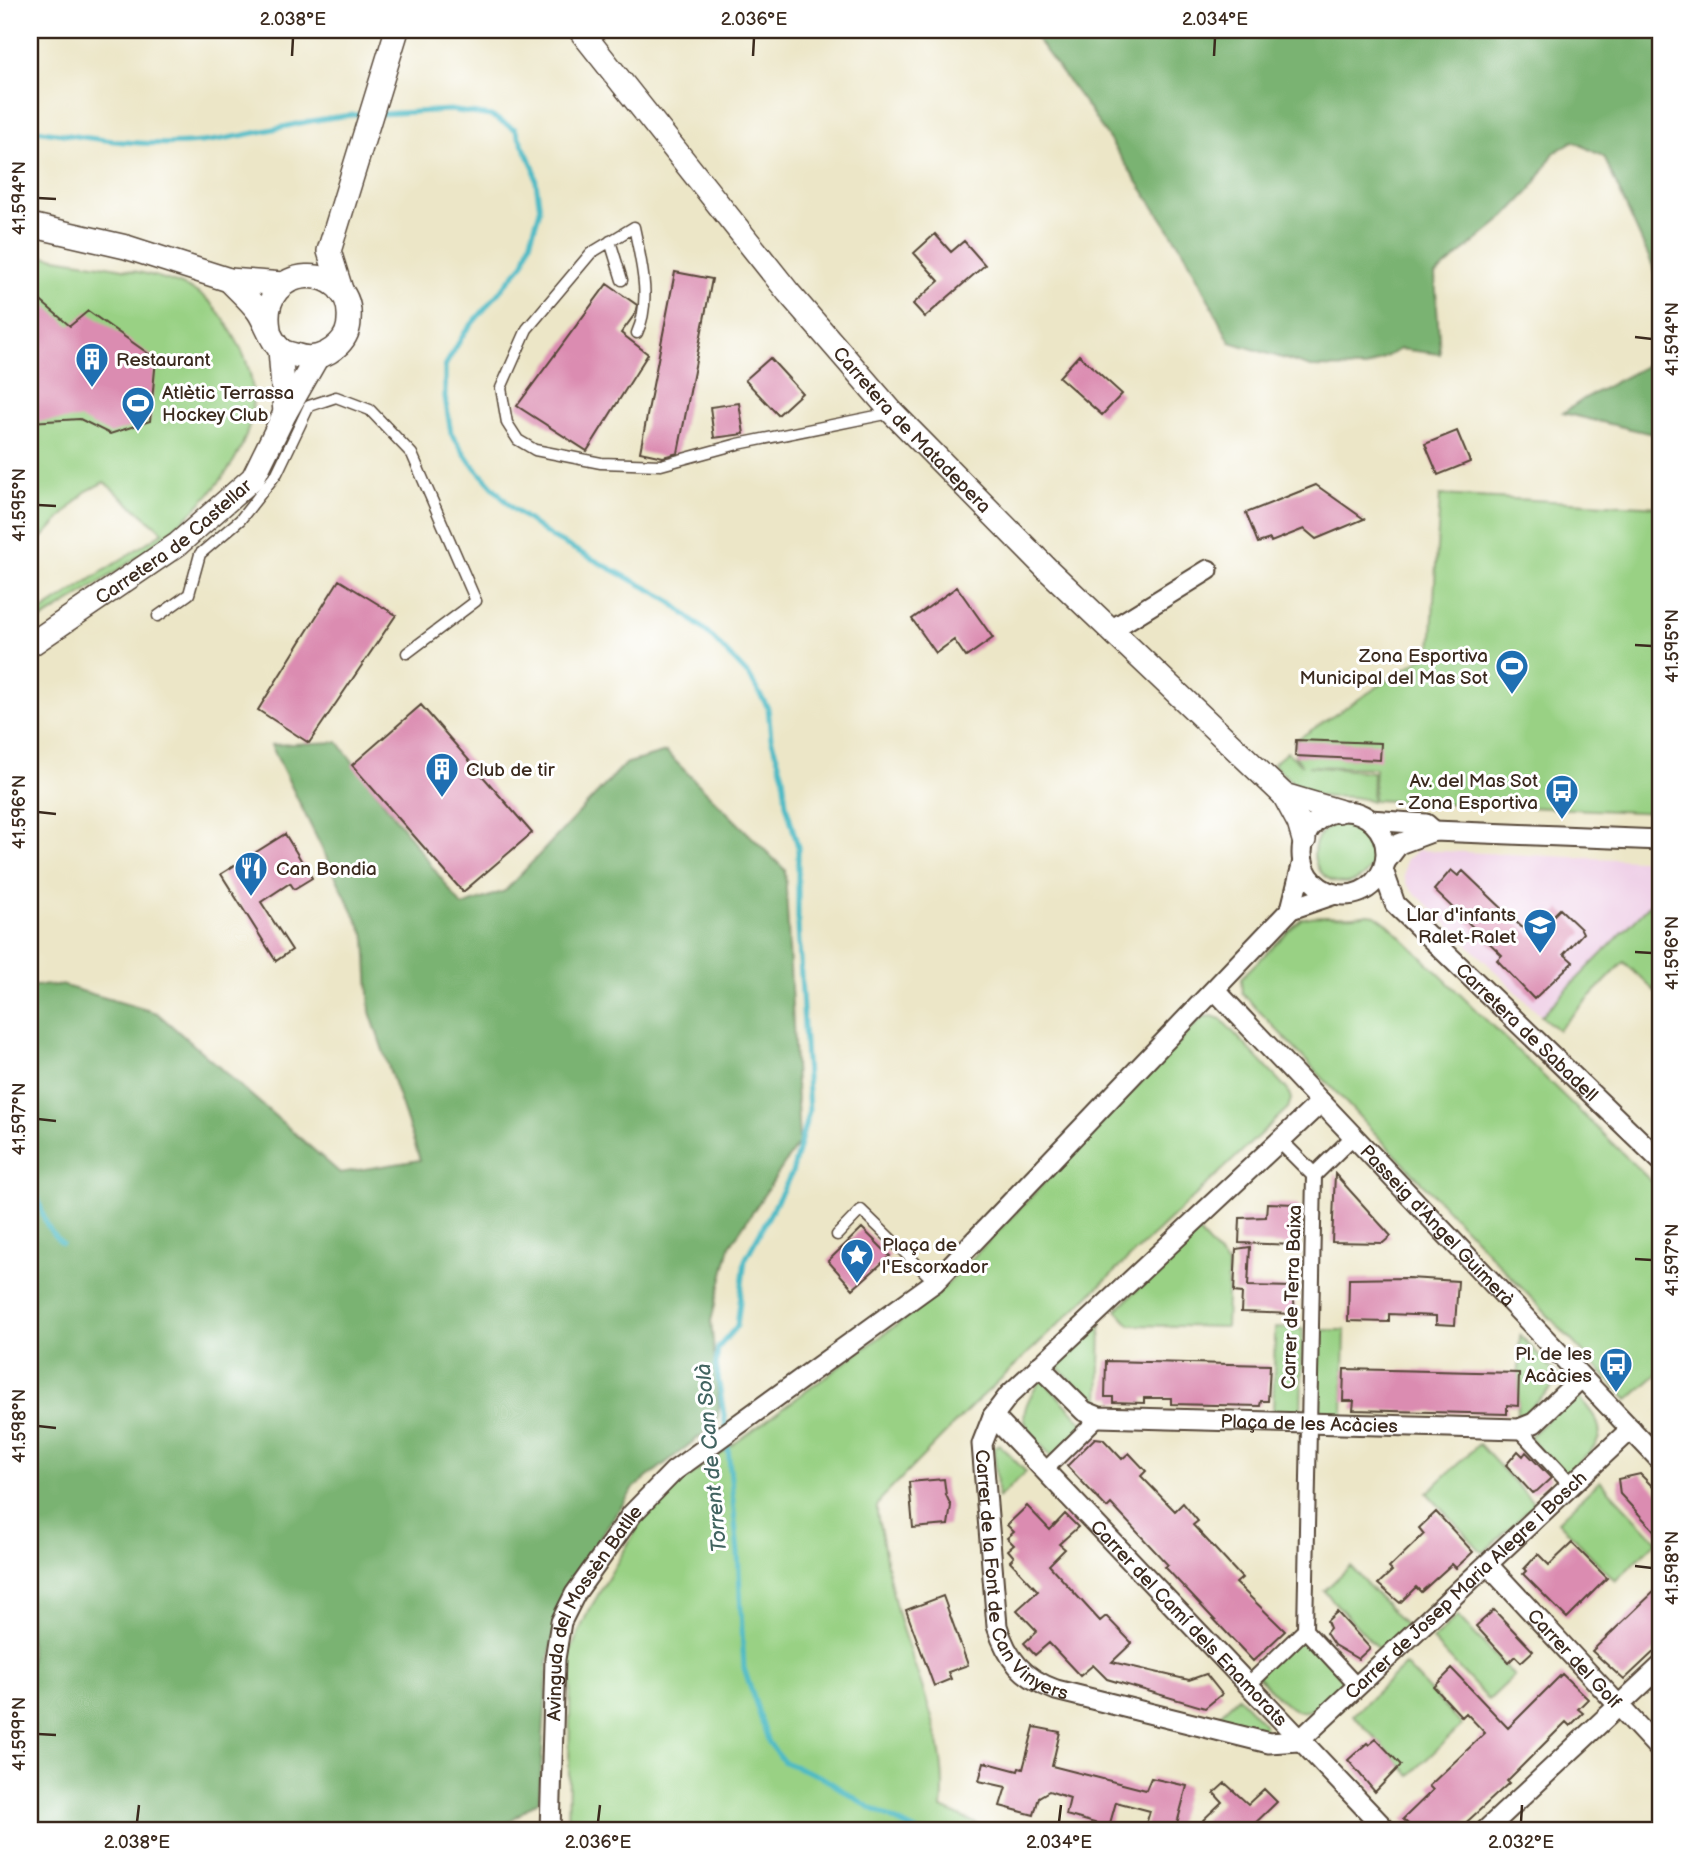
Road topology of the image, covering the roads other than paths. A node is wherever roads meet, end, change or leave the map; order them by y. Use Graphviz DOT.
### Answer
graph roads {
  1 [pos="397,30"];
  2 [pos="580,30"];
  3 [pos="30,225"];
  4 [pos="610,241"];
  5 [pos="329,251"];
  6 [pos="229,280"];
  7 [pos="294,280"];
  8 [pos="622,281"];
  9 [pos="342,293"];
  10 [pos="637,333"];
  11 [pos="274,339"];
  12 [pos="317,357"];
  13 [pos="285,412"];
  14 [pos="892,412"];
  15 [pos="1208,570"];
  16 [pos="158,616"];
  17 [pos="1111,630"];
  18 [pos="30,645"];
  19 [pos="407,653"];
  20 [pos="1284,795"];
  21 [pos="1338,811"];
  22 [pos="1370,820"];
  23 [pos="1434,831"];
  24 [pos="1661,840"];
  25 [pos="1303,850"];
  26 [pos="1384,865"];
  27 [pos="1342,895"];
  28 [pos="1395,904"];
  29 [pos="1292,909"];
  30 [pos="1215,990"];
  31 [pos="1321,1101"];
  32 [pos="1354,1136"];
  33 [pos="1280,1141"];
  34 [pos="1661,1161"];
  35 [pos="1314,1175"];
  36 [pos="837,1235"];
  37 [pos="935,1282"];
  38 [pos="1039,1366"];
  39 [pos="1581,1378"];
  40 [pos="993,1416"];
  41 [pos="1100,1417"];
  42 [pos="1307,1423"];
  43 [pos="1518,1429"];
  44 [pos="1631,1429"];
  45 [pos="1661,1461"];
  46 [pos="1044,1471"];
  47 [pos="1572,1486"];
  48 [pos="1489,1566"];
  49 [pos="1305,1630"];
  50 [pos="1661,1666"];
  51 [pos="1247,1686"];
  52 [pos="1358,1687"];
  53 [pos="1619,1704"];
  54 [pos="1299,1741"];
  55 [pos="1661,1751"];
  56 [pos="550,1831"];
  57 [pos="1387,1831"];
  58 [pos="1485,1831"];
  1 -- 5 [label="street"];
  2 -- 14 [label="street, Carretera de Matadepera"];
  3 -- 6 [label="street"];
  4 -- 8 [label="lane"];
  4 -- 10 [label="lane"];
  4 -- 14 [label="lane"];
  5 -- 7 [label="street"];
  5 -- 9 [label="street"];
  6 -- 7 [label="street"];
  6 -- 11 [label="street"];
  7 -- 9 [label="street"];
  7 -- 11 [label="street"];
  9 -- 12 [label="street"];
  11 -- 12 [label="street"];
  11 -- 13 [label="street"];
  12 -- 13 [label="street, Carretera de Castellar"];
  13 -- 18 [label="street, Carretera de Castellar"];
  14 -- 17 [label="street, Carretera de Matadepera"];
  15 -- 17 [label="street"];
  16 -- 19 [label="lane"];
  17 -- 20 [label="street, Carretera de Matadepera"];
  20 -- 21 [label="street"];
  20 -- 25 [label="street"];
  21 -- 22 [label="street"];
  21 -- 25 [label="street"];
  22 -- 23 [label="street"];
  22 -- 26 [label="street"];
  23 -- 24 [label="street"];
  23 -- 26 [label="street"];
  25 -- 27 [label="street"];
  25 -- 29 [label="street"];
  26 -- 27 [label="street"];
  26 -- 28 [label="street, Carretera de Sabadell"];
  27 -- 28 [label="street"];
  27 -- 29 [label="street"];
  28 -- 34 [label="street, Carretera de Sabadell"];
  29 -- 30 [label="street, Avinguda del Mossèn Batlle"];
  30 -- 31 [label="street, Passeig d'Àngel Guimerà"];
  30 -- 37 [label="street, Avinguda del Mossèn Batlle"];
  31 -- 32 [label="street, Passeig d'Àngel Guimerà"];
  31 -- 33 [label="street, Carrer de la Font de Can Vinyers"];
  32 -- 35 [label="street"];
  32 -- 39 [label="street, Passeig d'Àngel Guimerà"];
  33 -- 35 [label="street"];
  33 -- 38 [label="street, Carrer de la Font de Can Vinyers"];
  35 -- 42 [label="street, Carrer de Terra Baixa"];
  36 -- 37 [label="lane"];
  37 -- 56 [label="street, Avinguda del Mossèn Batlle"];
  38 -- 40 [label="street, Carrer de la Font de Can Vinyers"];
  38 -- 41 [label="street"];
  39 -- 43 [label="street"];
  39 -- 44 [label="street, Passeig d'Àngel Guimerà"];
  40 -- 46 [label="street, Carrer del Camí dels Enamorats"];
  40 -- 54 [label="street, Carrer de la Font de Can Vinyers"];
  41 -- 42 [label="street, Plaça de les Acàcies"];
  41 -- 46 [label="street"];
  42 -- 43 [label="street, Plaça de les Acàcies"];
  42 -- 49 [label="street, Carrer de Terra Baixa"];
  43 -- 47 [label="street"];
  44 -- 45 [label="street, Passeig d'Àngel Guimerà"];
  44 -- 47 [label="street, Carrer de Josep Maria Alegre i Bosch"];
  46 -- 51 [label="street, Carrer del Camí dels Enamorats"];
  47 -- 48 [label="street, Carrer de Josep Maria Alegre i Bosch"];
  48 -- 52 [label="street, Carrer de Josep Maria Alegre i Bosch"];
  48 -- 53 [label="street, Carrer del Golf"];
  49 -- 51 [label="street"];
  49 -- 52 [label="street"];
  50 -- 53 [label="street"];
  51 -- 54 [label="street, Carrer del Camí dels Enamorats"];
  52 -- 54 [label="street, Carrer de Josep Maria Alegre i Bosch"];
  53 -- 55 [label="street, Carrer del Golf"];
  53 -- 58 [label="street"];
  54 -- 57 [label="street, Carrer del Camí dels Enamorats"];
}
